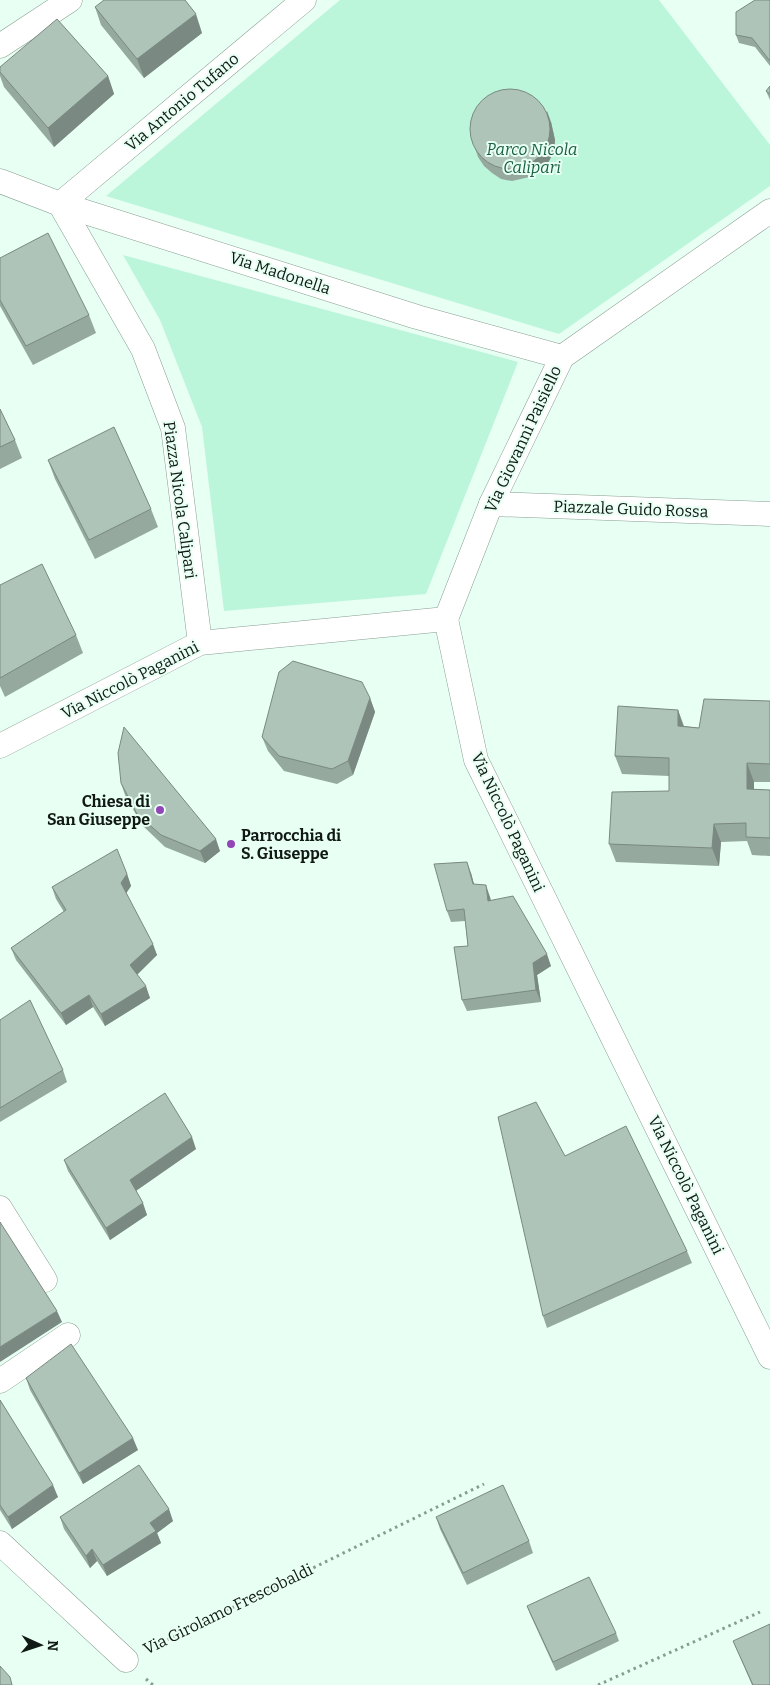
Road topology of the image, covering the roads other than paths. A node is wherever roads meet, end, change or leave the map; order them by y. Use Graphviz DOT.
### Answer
graph roads {
  1 [pos="70,0"];
  2 [pos="304,0"];
  3 [pos="0,46"];
  4 [pos="0,181"];
  5 [pos="60,204"];
  6 [pos="770,211"];
  7 [pos="562,357"];
  8 [pos="491,504"];
  9 [pos="770,514"];
  10 [pos="446,619"];
  11 [pos="200,643"];
  12 [pos="0,746"];
  13 [pos="0,1208"];
  14 [pos="45,1280"];
  15 [pos="68,1335"];
  16 [pos="770,1357"];
  17 [pos="0,1381"];
  18 [pos="0,1543"];
  19 [pos="126,1660"];
  1 -- 3 [label="street"];
  2 -- 5 [label="street, Via Antonio Tufano"];
  4 -- 5 [label="street, Via Madonella"];
  5 -- 7 [label="street, Via Madonella"];
  5 -- 11 [label="street, Piazza Nicola Calipari"];
  6 -- 7 [label="street, Via Giovanni Paisiello"];
  7 -- 8 [label="street, Via Giovanni Paisiello"];
  8 -- 9 [label="street, Piazzale Guido Rossa"];
  8 -- 10 [label="street, Via Giovanni Paisiello"];
  10 -- 11 [label="street, Via Niccolò Paganini"];
  10 -- 16 [label="street, Via Niccolò Paganini"];
  11 -- 12 [label="street, Via Niccolò Paganini"];
  13 -- 14 [label="street"];
  15 -- 17 [label="street"];
  18 -- 19 [label="street, Via Girolamo Frescobaldi"];
}
